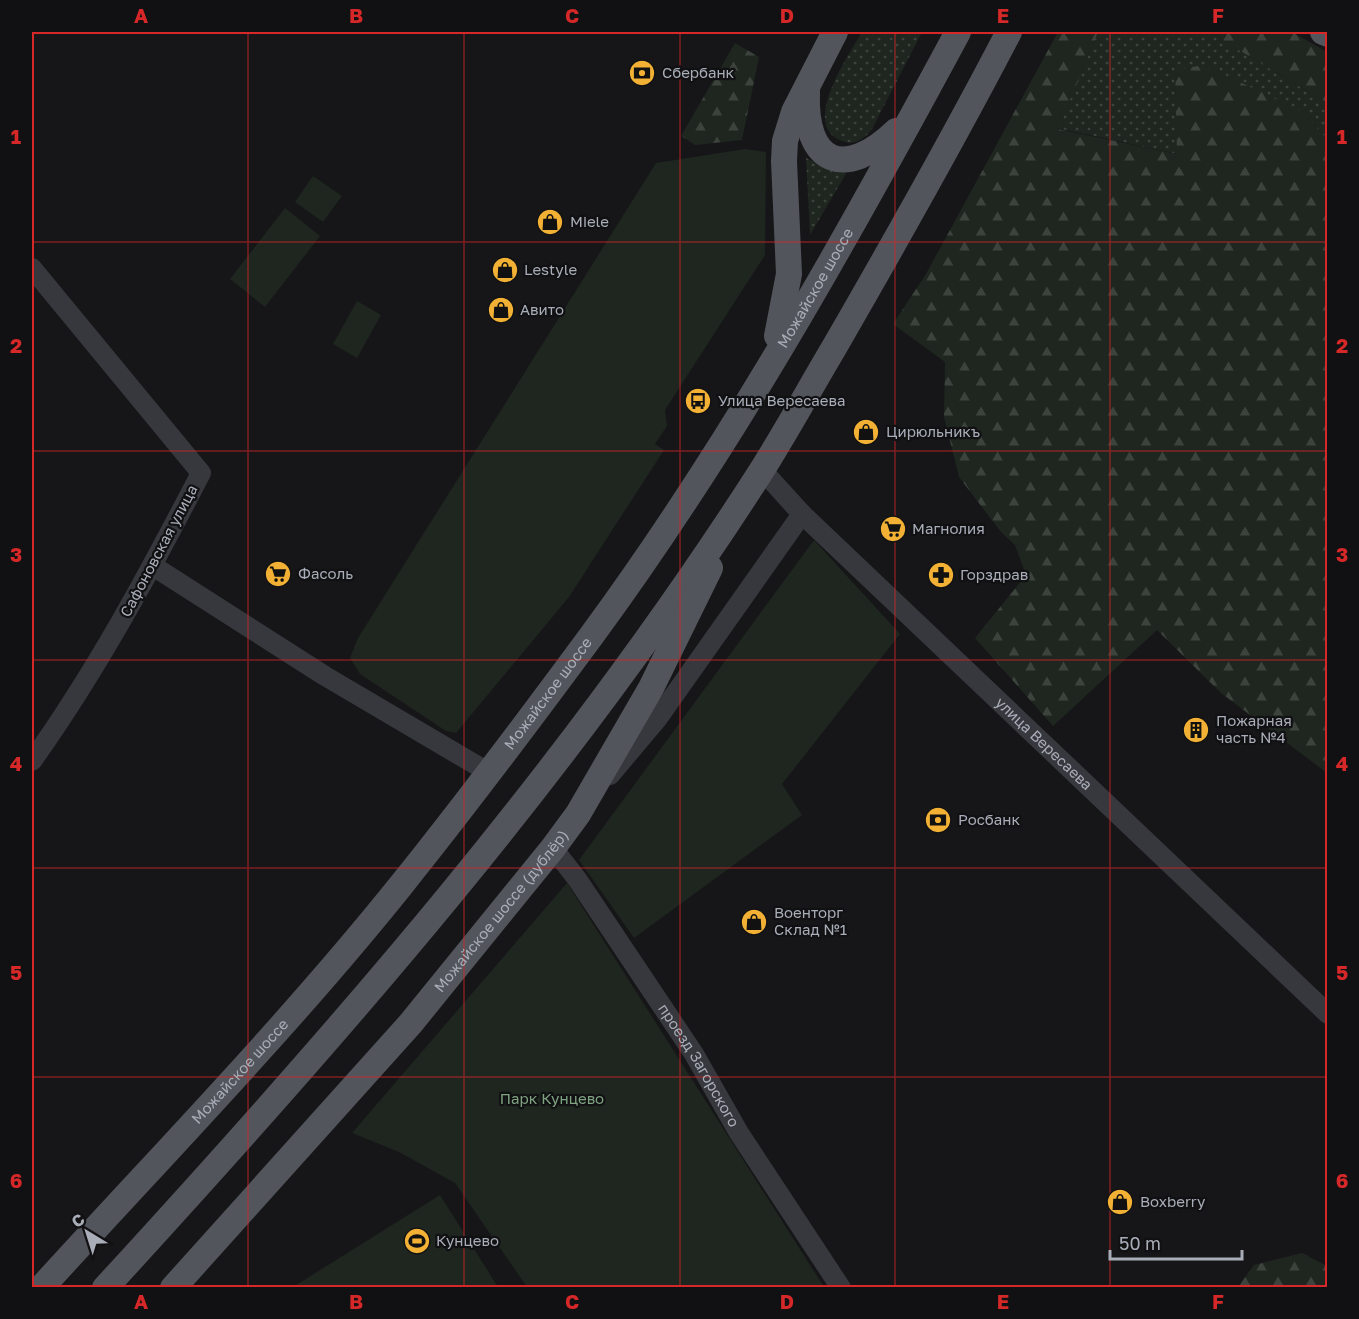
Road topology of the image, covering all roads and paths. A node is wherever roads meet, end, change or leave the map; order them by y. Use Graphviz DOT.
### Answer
graph roads {
  1 [pos="835,32"];
  2 [pos="958,32"];
  3 [pos="1009,32"];
  4 [pos="1323,32"];
  5 [pos="1328,34"];
  6 [pos="808,83"];
  7 [pos="913,114"];
  8 [pos="32,268"];
  9 [pos="763,376"];
  10 [pos="762,470"];
  11 [pos="740,503"];
  12 [pos="802,514"];
  13 [pos="153,566"];
  14 [pos="32,761"];
  15 [pos="488,772"];
  16 [pos="578,814"];
  17 [pos="553,848"];
  18 [pos="1328,1014"];
  19 [pos="41,1287"];
  20 [pos="105,1287"];
  21 [pos="173,1287"];
  22 [pos="841,1287"];
  1 -- 6 [label="main road"];
  2 -- 7 [label="main road, Можайское шоссе"];
  3 -- 10 [label="main road"];
  4 -- 5 [label="main road"];
  6 -- 7 [label="main road"];
  6 -- 9 [label="main road"];
  7 -- 9 [label="main road, Можайское шоссе"];
  8 -- 13 [label="street, Сафоновская улица"];
  9 -- 15 [label="main road, Можайское шоссе"];
  10 -- 11 [label="main road"];
  10 -- 12 [label="street, улица Вересаева"];
  11 -- 16 [label="main road"];
  11 -- 20 [label="main road"];
  12 -- 16 [label="street, Можайское шоссе (дублёр)"];
  12 -- 18 [label="street, улица Вересаева"];
  13 -- 14 [label="street, Сафоновская улица"];
  13 -- 15 [label="street"];
  15 -- 19 [label="main road, Можайское шоссе"];
  16 -- 17 [label="main road, Можайское шоссе (дублёр)"];
  17 -- 21 [label="main road, Можайское шоссе (дублёр)"];
  17 -- 22 [label="street, проезд Загорского"];
}
